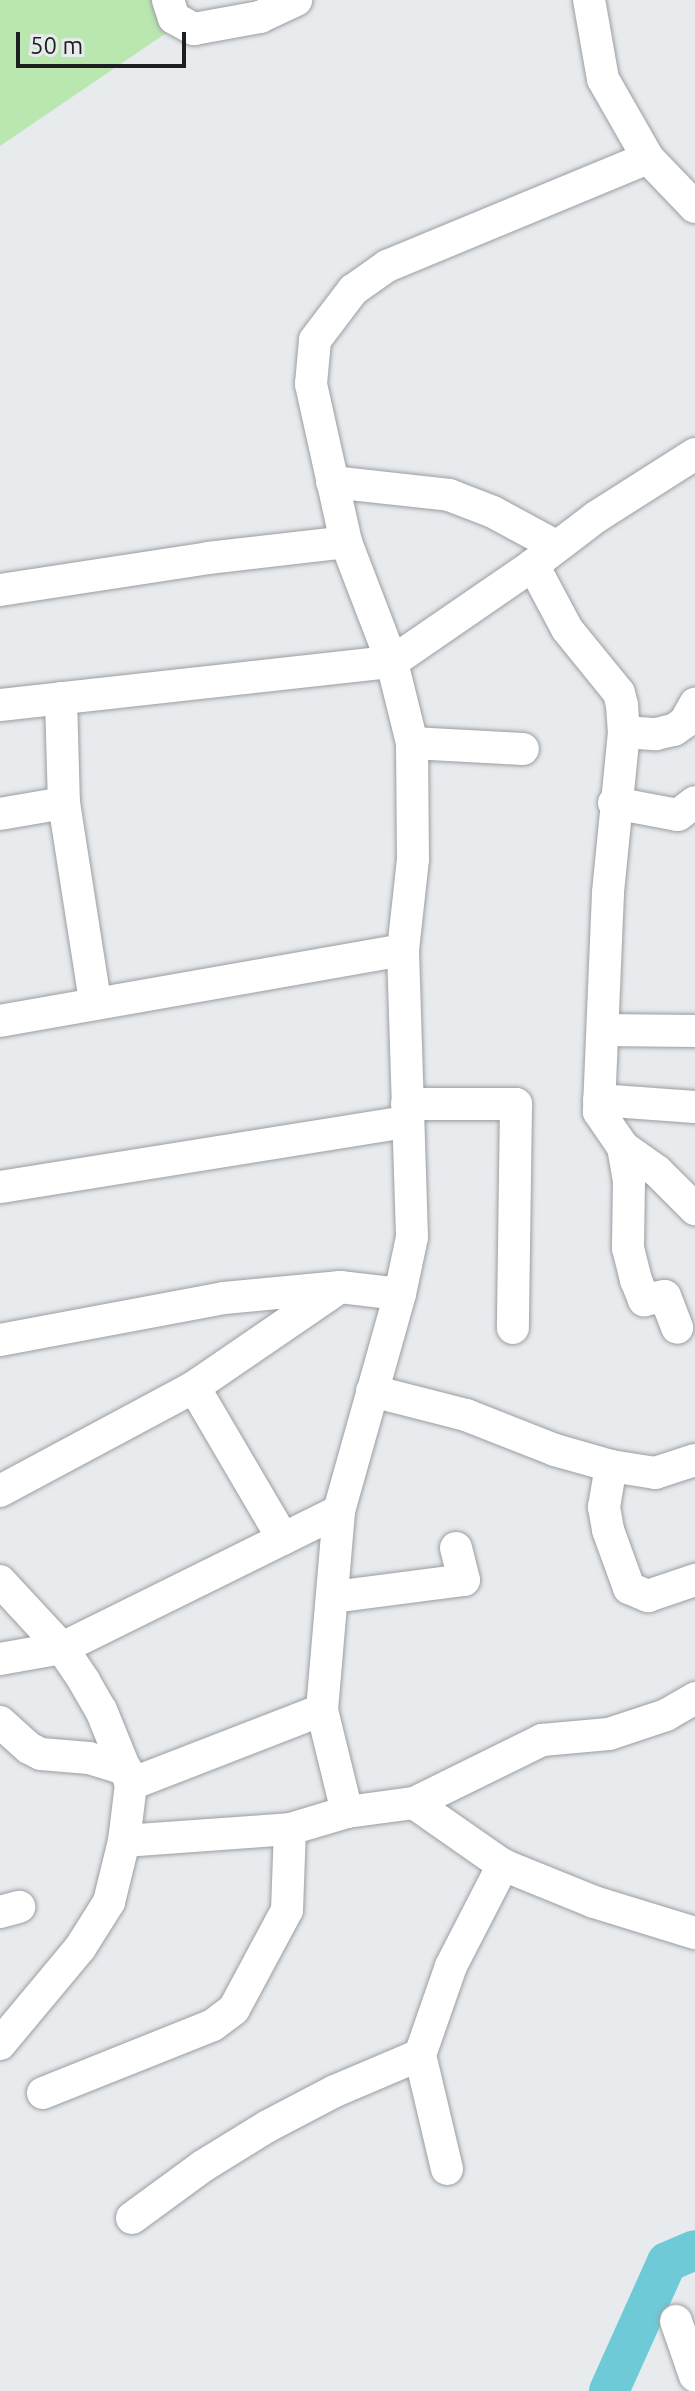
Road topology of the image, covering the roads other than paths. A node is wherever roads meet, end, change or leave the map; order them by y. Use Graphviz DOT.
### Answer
graph roads {
  1 [pos="168,0"];
  2 [pos="296,0"];
  3 [pos="589,0"];
  4 [pos="239,9"];
  5 [pos="648,158"];
  6 [pos="695,207"];
  7 [pos="695,454"];
  8 [pos="332,482"];
  9 [pos="346,542"];
  10 [pos="544,556"];
  11 [pos="0,590"];
  12 [pos="392,662"];
  13 [pos="61,698"];
  14 [pos="695,704"];
  15 [pos="0,705"];
  16 [pos="624,732"];
  17 [pos="412,743"];
  18 [pos="523,749"];
  19 [pos="695,802"];
  20 [pos="64,803"];
  21 [pos="614,803"];
  22 [pos="0,814"];
  23 [pos="403,950"];
  24 [pos="95,1002"];
  25 [pos="0,1021"];
  26 [pos="603,1030"];
  27 [pos="695,1031"];
  28 [pos="599,1100"];
  29 [pos="695,1107"];
  30 [pos="407,1113"];
  31 [pos="623,1147"];
  32 [pos="0,1187"];
  33 [pos="695,1209"];
  34 [pos="340,1287"];
  35 [pos="400,1294"];
  36 [pos="513,1328"];
  37 [pos="677,1328"];
  38 [pos="0,1340"];
  39 [pos="194,1387"];
  40 [pos="372,1391"];
  41 [pos="695,1460"];
  42 [pos="611,1466"];
  43 [pos="0,1491"];
  44 [pos="339,1511"];
  45 [pos="283,1539"];
  46 [pos="456,1548"];
  47 [pos="695,1580"];
  48 [pos="0,1581"];
  49 [pos="333,1597"];
  50 [pos="62,1648"];
  51 [pos="0,1659"];
  52 [pos="695,1698"];
  53 [pos="322,1710"];
  54 [pos="0,1722"];
  55 [pos="128,1776"];
  56 [pos="414,1803"];
  57 [pos="347,1812"];
  58 [pos="290,1829"];
  59 [pos="124,1841"];
  60 [pos="503,1865"];
  61 [pos="695,1933"];
  62 [pos="0,2044"];
  63 [pos="420,2055"];
  64 [pos="43,2093"];
  65 [pos="447,2169"];
  66 [pos="132,2218"];
  67 [pos="676,2321"];
  68 [pos="695,2376"];
  1 -- 4 [label="street"];
  2 -- 4 [label="street"];
  3 -- 5 [label="street"];
  5 -- 6 [label="street"];
  5 -- 8 [label="street"];
  7 -- 10 [label="street"];
  8 -- 9 [label="street"];
  8 -- 10 [label="street"];
  9 -- 11 [label="street"];
  9 -- 12 [label="street"];
  10 -- 12 [label="street"];
  10 -- 16 [label="street"];
  12 -- 13 [label="street"];
  12 -- 17 [label="street"];
  13 -- 15 [label="street"];
  13 -- 20 [label="street"];
  14 -- 16 [label="street"];
  16 -- 21 [label="street"];
  17 -- 18 [label="street"];
  17 -- 23 [label="street"];
  19 -- 21 [label="street"];
  20 -- 22 [label="street"];
  20 -- 24 [label="street"];
  21 -- 26 [label="street"];
  23 -- 24 [label="street"];
  23 -- 30 [label="street"];
  24 -- 25 [label="street"];
  26 -- 27 [label="street"];
  26 -- 28 [label="street"];
  28 -- 29 [label="street"];
  28 -- 31 [label="street"];
  30 -- 32 [label="street"];
  30 -- 35 [label="street"];
  30 -- 36 [label="street"];
  31 -- 33 [label="street"];
  31 -- 37 [label="street"];
  34 -- 35 [label="street"];
  34 -- 38 [label="street"];
  34 -- 39 [label="street"];
  35 -- 40 [label="street"];
  39 -- 43 [label="street"];
  39 -- 45 [label="street"];
  40 -- 42 [label="street"];
  40 -- 44 [label="street"];
  41 -- 42 [label="street"];
  42 -- 47 [label="street"];
  44 -- 45 [label="street"];
  44 -- 49 [label="street"];
  45 -- 50 [label="street"];
  46 -- 49 [label="street"];
  48 -- 50 [label="street"];
  49 -- 53 [label="street"];
  50 -- 51 [label="street"];
  50 -- 55 [label="street"];
  52 -- 56 [label="street"];
  53 -- 55 [label="street"];
  53 -- 57 [label="street"];
  54 -- 55 [label="street"];
  55 -- 59 [label="street"];
  56 -- 57 [label="street"];
  56 -- 60 [label="street"];
  57 -- 58 [label="street"];
  58 -- 59 [label="street"];
  58 -- 64 [label="street"];
  59 -- 62 [label="street"];
  60 -- 61 [label="street"];
  60 -- 63 [label="street"];
  63 -- 65 [label="street"];
  63 -- 66 [label="street"];
  67 -- 68 [label="street"];
}
